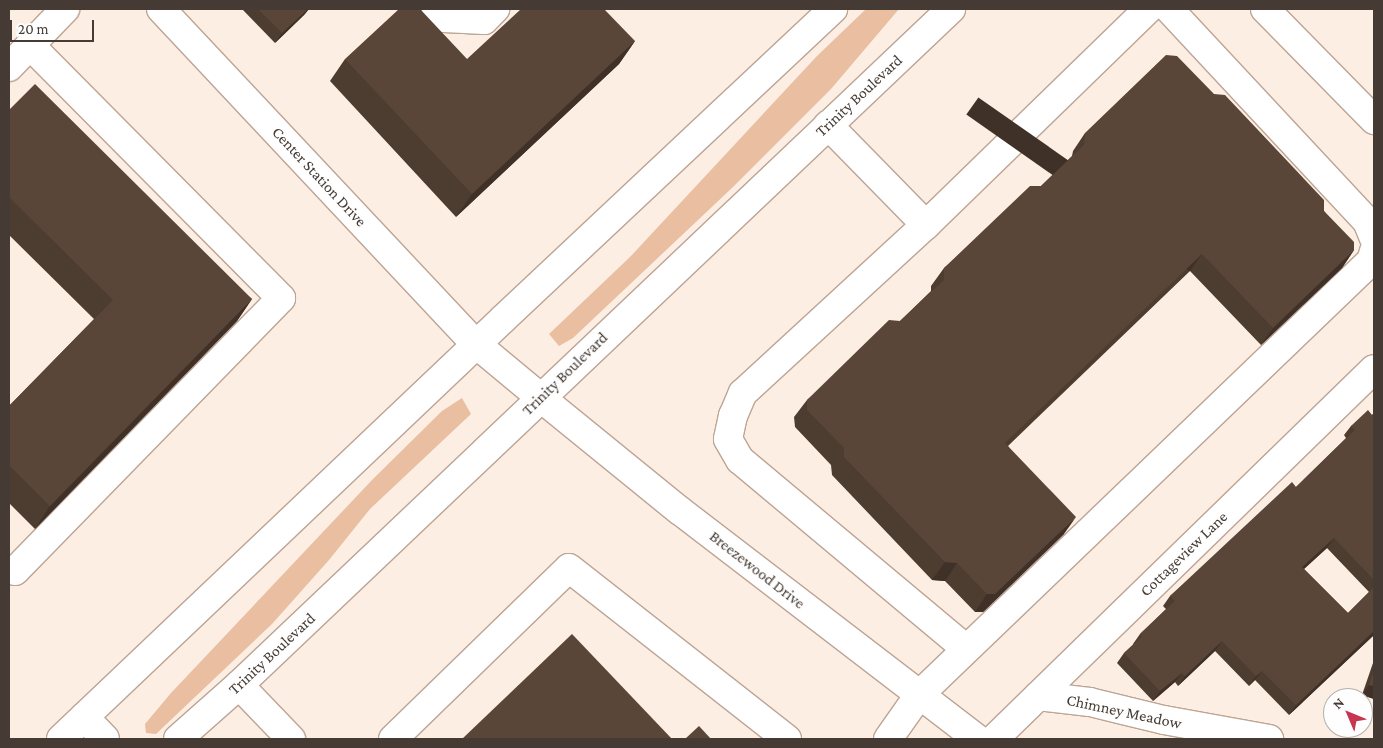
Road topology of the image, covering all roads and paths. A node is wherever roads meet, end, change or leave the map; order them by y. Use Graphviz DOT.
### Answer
graph roads {
  1 [pos="65,9"];
  2 [pos="161,9"];
  3 [pos="436,9"];
  4 [pos="495,9"];
  5 [pos="833,9"];
  6 [pos="951,9"];
  7 [pos="1148,9"];
  8 [pos="1169,9"];
  9 [pos="1266,9"];
  10 [pos="30,45"];
  11 [pos="9,67"];
  12 [pos="1374,120"];
  13 [pos="828,125"];
  14 [pos="926,225"];
  15 [pos="1373,252"];
  16 [pos="476,344"];
  17 [pos="1374,369"];
  18 [pos="541,398"];
  19 [pos="11,571"];
  20 [pos="965,648"];
  21 [pos="239,686"];
  22 [pos="919,695"];
  23 [pos="1038,696"];
  24 [pos="84,717"];
  25 [pos="61,739"];
  26 [pos="105,739"];
  27 [pos="178,739"];
  28 [pos="291,739"];
  29 [pos="393,739"];
  30 [pos="786,739"];
  31 [pos="888,739"];
  32 [pos="977,739"];
  33 [pos="994,739"];
  34 [pos="1269,739"];
  1 -- 10 [label="main road"];
  2 -- 16 [label="main road, Center Station Drive"];
  3 -- 4 [label="main road"];
  5 -- 16 [label="main road"];
  6 -- 13 [label="main road, Trinity Boulevard"];
  7 -- 14 [label="main road"];
  8 -- 15 [label="main road"];
  9 -- 12 [label="main road"];
  10 -- 11 [label="main road"];
  10 -- 19 [label="main road"];
  13 -- 14 [label="main road"];
  13 -- 18 [label="main road, Trinity Boulevard"];
  14 -- 20 [label="main road"];
  15 -- 20 [label="main road"];
  16 -- 18 [label="main road, Center Station Drive"];
  16 -- 24 [label="main road"];
  17 -- 23 [label="main road, Cottageview Lane"];
  18 -- 21 [label="main road, Trinity Boulevard"];
  18 -- 22 [label="main road, Breezewood Drive"];
  20 -- 22 [label="main road"];
  21 -- 27 [label="main road, Trinity Boulevard"];
  21 -- 28 [label="main road"];
  22 -- 31 [label="main road"];
  22 -- 32 [label="main road, Breezewood Drive"];
  23 -- 33 [label="main road, Cottageview Lane"];
  23 -- 34 [label="main road, Chimney Meadow"];
  24 -- 25 [label="main road"];
  24 -- 26 [label="main road"];
  29 -- 30 [label="main road"];
}
